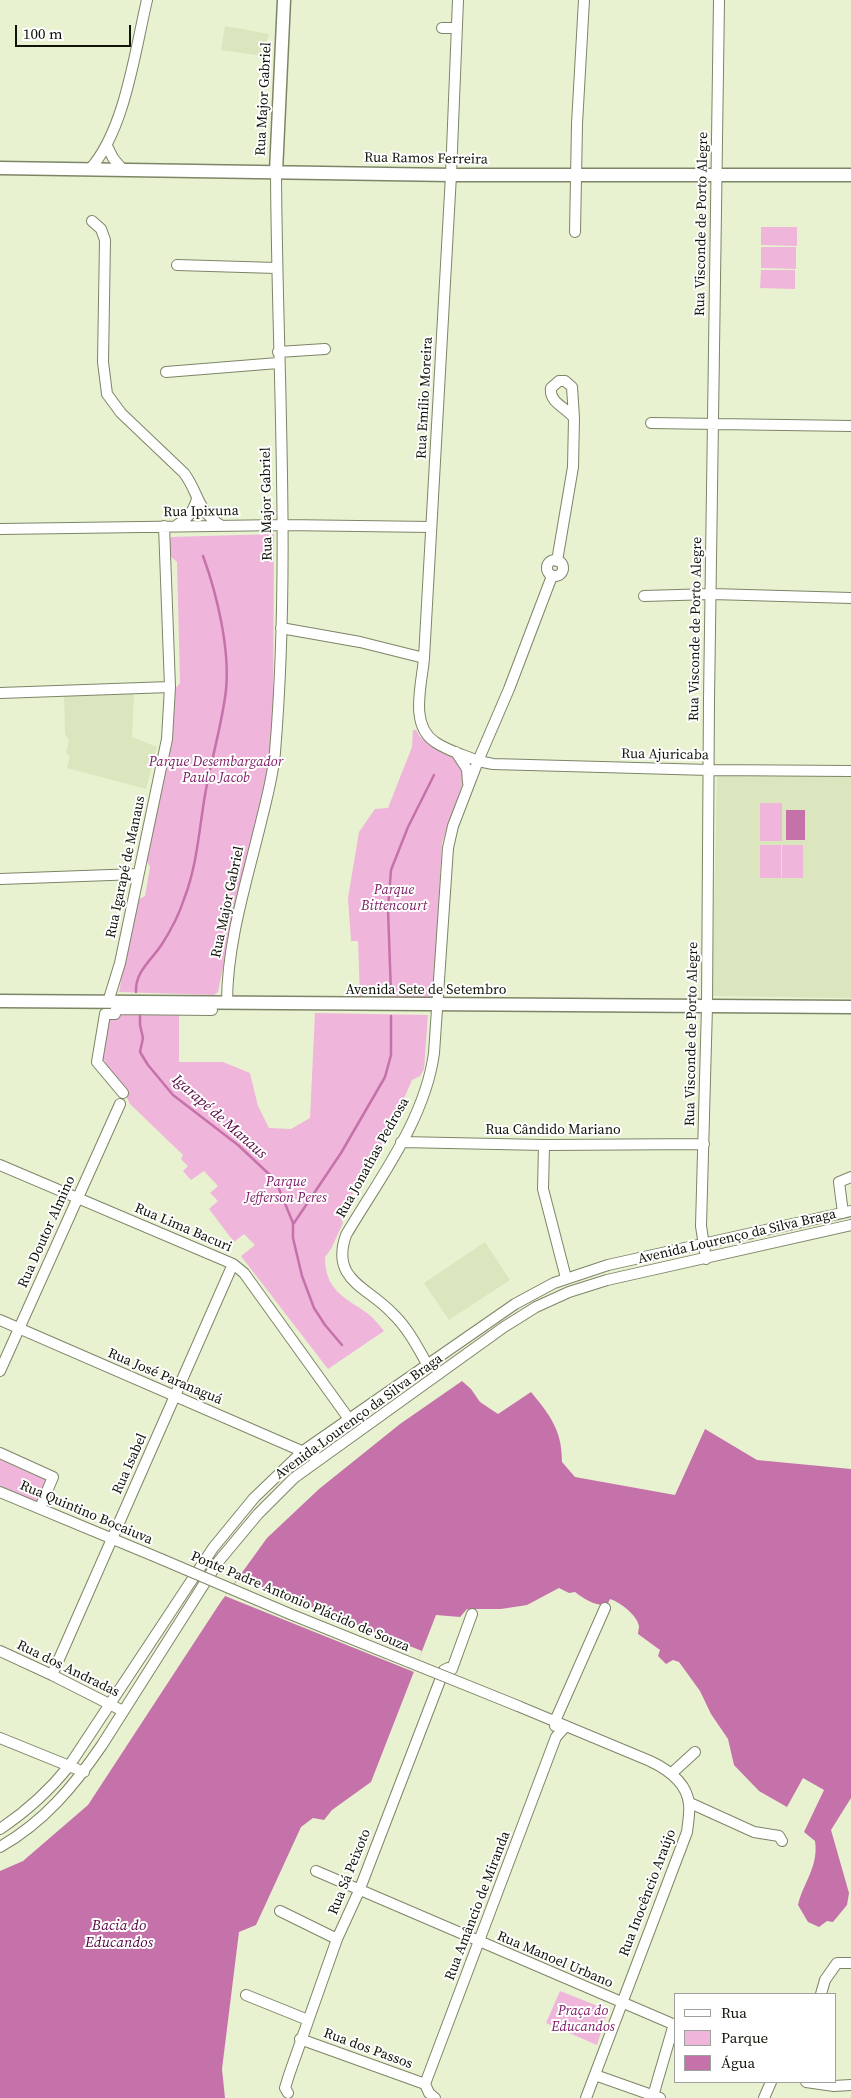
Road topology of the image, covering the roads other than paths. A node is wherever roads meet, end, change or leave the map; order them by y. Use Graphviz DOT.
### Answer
graph roads {
  1 [pos="147,0"];
  2 [pos="284,0"];
  3 [pos="458,0"];
  4 [pos="584,0"];
  5 [pos="719,0"];
  6 [pos="442,28"];
  7 [pos="456,28"];
  8 [pos="107,146"];
  9 [pos="0,168"];
  10 [pos="90,169"];
  11 [pos="123,170"];
  12 [pos="276,172"];
  13 [pos="575,174"];
  14 [pos="717,174"];
  15 [pos="451,175"];
  16 [pos="851,175"];
  17 [pos="92,221"];
  18 [pos="575,232"];
  19 [pos="177,265"];
  20 [pos="276,268"];
  21 [pos="324,349"];
  22 [pos="278,358"];
  23 [pos="166,372"];
  24 [pos="574,418"];
  25 [pos="651,423"];
  26 [pos="712,423"];
  27 [pos="851,426"];
  28 [pos="197,500"];
  29 [pos="220,525"];
  30 [pos="284,525"];
  31 [pos="164,526"];
  32 [pos="176,526"];
  33 [pos="432,527"];
  34 [pos="0,529"];
  35 [pos="712,594"];
  36 [pos="644,596"];
  37 [pos="851,598"];
  38 [pos="281,628"];
  39 [pos="424,658"];
  40 [pos="170,687"];
  41 [pos="0,693"];
  42 [pos="456,752"];
  43 [pos="477,762"];
  44 [pos="708,770"];
  45 [pos="851,771"];
  46 [pos="468,788"];
  47 [pos="138,874"];
  48 [pos="0,878"];
  49 [pos="0,1001"];
  50 [pos="108,1002"];
  51 [pos="227,1003"];
  52 [pos="437,1005"];
  53 [pos="708,1006"];
  54 [pos="851,1007"];
  55 [pos="212,1010"];
  56 [pos="123,1093"];
  57 [pos="120,1104"];
  58 [pos="401,1142"];
  59 [pos="704,1144"];
  60 [pos="544,1145"];
  61 [pos="0,1165"];
  62 [pos="851,1177"];
  63 [pos="78,1197"];
  64 [pos="847,1212"];
  65 [pos="851,1225"];
  66 [pos="703,1244"];
  67 [pos="706,1259"];
  68 [pos="617,1263"];
  69 [pos="232,1264"];
  70 [pos="620,1277"];
  71 [pos="566,1278"];
  72 [pos="0,1320"];
  73 [pos="19,1328"];
  74 [pos="427,1364"];
  75 [pos="0,1371"];
  76 [pos="400,1382"];
  77 [pos="411,1394"];
  78 [pos="174,1396"];
  79 [pos="349,1419"];
  80 [pos="303,1451"];
  81 [pos="0,1453"];
  82 [pos="320,1459"];
  83 [pos="0,1492"];
  84 [pos="40,1508"];
  85 [pos="112,1539"];
  86 [pos="161,1559"];
  87 [pos="605,1608"];
  88 [pos="472,1614"];
  89 [pos="0,1651"];
  90 [pos="52,1675"];
  91 [pos="108,1704"];
  92 [pos="123,1712"];
  93 [pos="555,1721"];
  94 [pos="566,1726"];
  95 [pos="556,1737"];
  96 [pos="0,1738"];
  97 [pos="695,1752"];
  98 [pos="69,1766"];
  99 [pos="84,1772"];
  100 [pos="672,1773"];
  101 [pos="690,1803"];
  102 [pos="0,1829"];
  103 [pos="782,1842"];
  104 [pos="0,1847"];
  105 [pos="316,1872"];
  106 [pos="359,1890"];
  107 [pos="280,1911"];
  108 [pos="337,1939"];
  109 [pos="479,1943"];
  110 [pos="851,1963"];
  111 [pos="821,1993"];
  112 [pos="246,1995"];
  113 [pos="621,2002"];
  114 [pos="308,2020"];
  115 [pos="674,2025"];
  116 [pos="300,2039"];
  117 [pos="595,2075"];
  118 [pos="771,2083"];
  119 [pos="813,2083"];
  120 [pos="425,2084"];
  121 [pos="851,2084"];
  122 [pos="288,2093"];
  123 [pos="656,2097"];
  124 [pos="435,2098"];
  125 [pos="586,2098"];
  126 [pos="764,2098"];
  1 -- 8 [label="street"];
  2 -- 12 [label="main road, Rua Major Gabriel"];
  3 -- 7 [label="street, Rua Emílio Moreira"];
  4 -- 13 [label="street"];
  5 -- 14 [label="street, Rua Visconde de Porto Alegre"];
  6 -- 7 [label="street"];
  7 -- 15 [label="street, Rua Emílio Moreira"];
  8 -- 10 [label="street"];
  8 -- 11 [label="street"];
  9 -- 10 [label="main road, Rua Ramos Ferreira"];
  10 -- 11 [label="main road, Rua Ramos Ferreira"];
  11 -- 12 [label="main road, Rua Ramos Ferreira"];
  12 -- 15 [label="main road, Rua Ramos Ferreira"];
  12 -- 20 [label="street, Rua Major Gabriel"];
  13 -- 14 [label="main road, Rua Ramos Ferreira"];
  13 -- 15 [label="main road, Rua Ramos Ferreira"];
  13 -- 18 [label="street"];
  14 -- 16 [label="main road, Rua Ramos Ferreira"];
  14 -- 26 [label="street, Rua Visconde de Porto Alegre"];
  15 -- 33 [label="street, Rua Emílio Moreira"];
  17 -- 28 [label="street"];
  19 -- 20 [label="street"];
  20 -- 22 [label="street, Rua Major Gabriel"];
  21 -- 22 [label="street"];
  22 -- 23 [label="street"];
  22 -- 30 [label="street, Rua Major Gabriel"];
  24 -- 43 [label="street, Rua Jonathas Pedrosa"];
  25 -- 26 [label="street"];
  26 -- 27 [label="street"];
  26 -- 35 [label="street, Rua Visconde de Porto Alegre"];
  28 -- 29 [label="street"];
  28 -- 32 [label="street"];
  29 -- 30 [label="street, Rua Ipixuna"];
  29 -- 32 [label="street, Rua Ipixuna"];
  30 -- 33 [label="street, Rua Ipixuna"];
  30 -- 38 [label="street, Rua Major Gabriel"];
  31 -- 32 [label="street, Rua Ipixuna"];
  31 -- 34 [label="street, Rua Ipixuna"];
  31 -- 40 [label="street, Rua Igarapé de Manaus"];
  33 -- 39 [label="street, Rua Emílio Moreira"];
  35 -- 36 [label="street"];
  35 -- 37 [label="street"];
  35 -- 44 [label="street, Rua Visconde de Porto Alegre"];
  38 -- 39 [label="street"];
  38 -- 51 [label="street, Rua Major Gabriel"];
  39 -- 42 [label="street, Rua Emílio Moreira"];
  40 -- 41 [label="street"];
  40 -- 47 [label="street, Rua Igarapé de Manaus"];
  42 -- 43 [label="street, Rua Emílio Moreira"];
  42 -- 46 [label="street"];
  43 -- 44 [label="street, Rua Ajuricaba"];
  43 -- 46 [label="street, Rua Jonathas Pedrosa"];
  44 -- 45 [label="street, Rua Ajuricaba"];
  44 -- 53 [label="street, Rua Visconde de Porto Alegre"];
  46 -- 52 [label="street, Rua Jonathas Pedrosa"];
  47 -- 48 [label="street"];
  47 -- 50 [label="street, Rua Igarapé de Manaus"];
  49 -- 50 [label="main road, Avenida Sete de Setembro"];
  50 -- 51 [label="main road, Avenida Sete de Setembro"];
  51 -- 52 [label="main road, Avenida Sete de Setembro"];
  52 -- 53 [label="main road, Avenida Sete de Setembro"];
  52 -- 58 [label="street, Rua Jonathas Pedrosa"];
  53 -- 54 [label="main road, Avenida Sete de Setembro"];
  53 -- 59 [label="street, Rua Visconde de Porto Alegre"];
  55 -- 56 [label="street"];
  57 -- 63 [label="street, Rua Doutor Almino"];
  58 -- 60 [label="street, Rua Cândido Mariano"];
  58 -- 74 [label="street, Rua Jonathas Pedrosa"];
  59 -- 60 [label="street, Rua Cândido Mariano"];
  59 -- 66 [label="street, Rua Visconde de Porto Alegre"];
  60 -- 71 [label="street"];
  61 -- 63 [label="street, Rua Lima Bacuri"];
  62 -- 64 [label="street"];
  63 -- 69 [label="street, Rua Lima Bacuri"];
  63 -- 73 [label="street, Rua Doutor Almino"];
  64 -- 66 [label="street, Avenida Lourenço da Silva Braga"];
  65 -- 67 [label="street, Avenida Lourenço da Silva Braga"];
  66 -- 67 [label="street, Rua Visconde de Porto Alegre"];
  66 -- 68 [label="street, Avenida Lourenço da Silva Braga"];
  67 -- 70 [label="street, Avenida Lourenço da Silva Braga"];
  68 -- 70 [label="street"];
  68 -- 71 [label="street, Avenida Lourenço da Silva Braga"];
  69 -- 78 [label="street, Rua Isabel"];
  69 -- 79 [label="street, Rua Lima Bacuri"];
  70 -- 77 [label="street, Avenida Lourenço da Silva Braga"];
  71 -- 74 [label="street, Avenida Lourenço da Silva Braga"];
  72 -- 73 [label="street, Rua José Paranaguá"];
  73 -- 75 [label="street, Rua Doutor Almino"];
  73 -- 78 [label="street, Rua José Paranaguá"];
  74 -- 76 [label="street, Avenida Lourenço da Silva Braga"];
  76 -- 77 [label="street"];
  76 -- 79 [label="street, Avenida Lourenço da Silva Braga"];
  77 -- 82 [label="street, Avenida Lourenço da Silva Braga"];
  78 -- 80 [label="street, Rua José Paranaguá"];
  78 -- 85 [label="street, Rua Isabel"];
  79 -- 80 [label="street, Avenida Lourenço da Silva Braga"];
  80 -- 82 [label="street, Rua José Paranaguá"];
  80 -- 91 [label="street, Avenida Lourenço da Silva Braga"];
  81 -- 84 [label="street"];
  82 -- 92 [label="street, Avenida Lourenço da Silva Braga"];
  83 -- 84 [label="street, Rua Quintino Bocaiuva"];
  84 -- 85 [label="street, Rua Quintino Bocaiuva"];
  85 -- 86 [label="street, Rua Quintino Bocaiuva"];
  85 -- 90 [label="street, Rua Isabel"];
  86 -- 93 [label="street, Ponte Padre Antonio Plácido de Souza, bridge"];
  87 -- 93 [label="street, Rua Amâncio de Miranda"];
  88 -- 106 [label="street, Rua Sá Peixoto"];
  89 -- 90 [label="street, Rua dos Andradas"];
  90 -- 91 [label="street, Rua dos Andradas"];
  91 -- 92 [label="street, Rua dos Andradas"];
  91 -- 98 [label="street, Avenida Lourenço da Silva Braga"];
  92 -- 99 [label="street, Avenida Lourenço da Silva Braga"];
  93 -- 94 [label="street"];
  93 -- 95 [label="street, Rua Amâncio de Miranda"];
  94 -- 95 [label="street, Rua Amâncio de Miranda"];
  94 -- 100 [label="street"];
  95 -- 109 [label="street, Rua Amâncio de Miranda"];
  96 -- 98 [label="street"];
  97 -- 100 [label="street"];
  98 -- 99 [label="street"];
  98 -- 102 [label="street, Avenida Lourenço da Silva Braga"];
  99 -- 104 [label="street, Avenida Lourenço da Silva Braga"];
  100 -- 101 [label="street"];
  101 -- 103 [label="street"];
  101 -- 113 [label="street, Rua Inocêncio Araújo"];
  105 -- 106 [label="street, Rua Manoel Urbano"];
  106 -- 108 [label="street, Rua Sá Peixoto"];
  106 -- 109 [label="street, Rua Manoel Urbano"];
  107 -- 108 [label="street"];
  108 -- 114 [label="street, Rua Sá Peixoto"];
  109 -- 113 [label="street, Rua Manoel Urbano"];
  109 -- 120 [label="street, Rua Amâncio de Miranda"];
  110 -- 111 [label="street"];
  112 -- 114 [label="street"];
  113 -- 115 [label="street, Rua Manoel Urbano"];
  113 -- 117 [label="street, Rua Inocêncio Araújo"];
  114 -- 116 [label="street, Rua Sá Peixoto"];
  115 -- 123 [label="street"];
  116 -- 120 [label="street, Rua dos Passos"];
  116 -- 122 [label="street, Rua Sá Peixoto"];
  117 -- 123 [label="street"];
  117 -- 125 [label="street, Rua Inocêncio Araújo"];
  118 -- 126 [label="street"];
  119 -- 121 [label="street"];
  120 -- 124 [label="street"];
}
